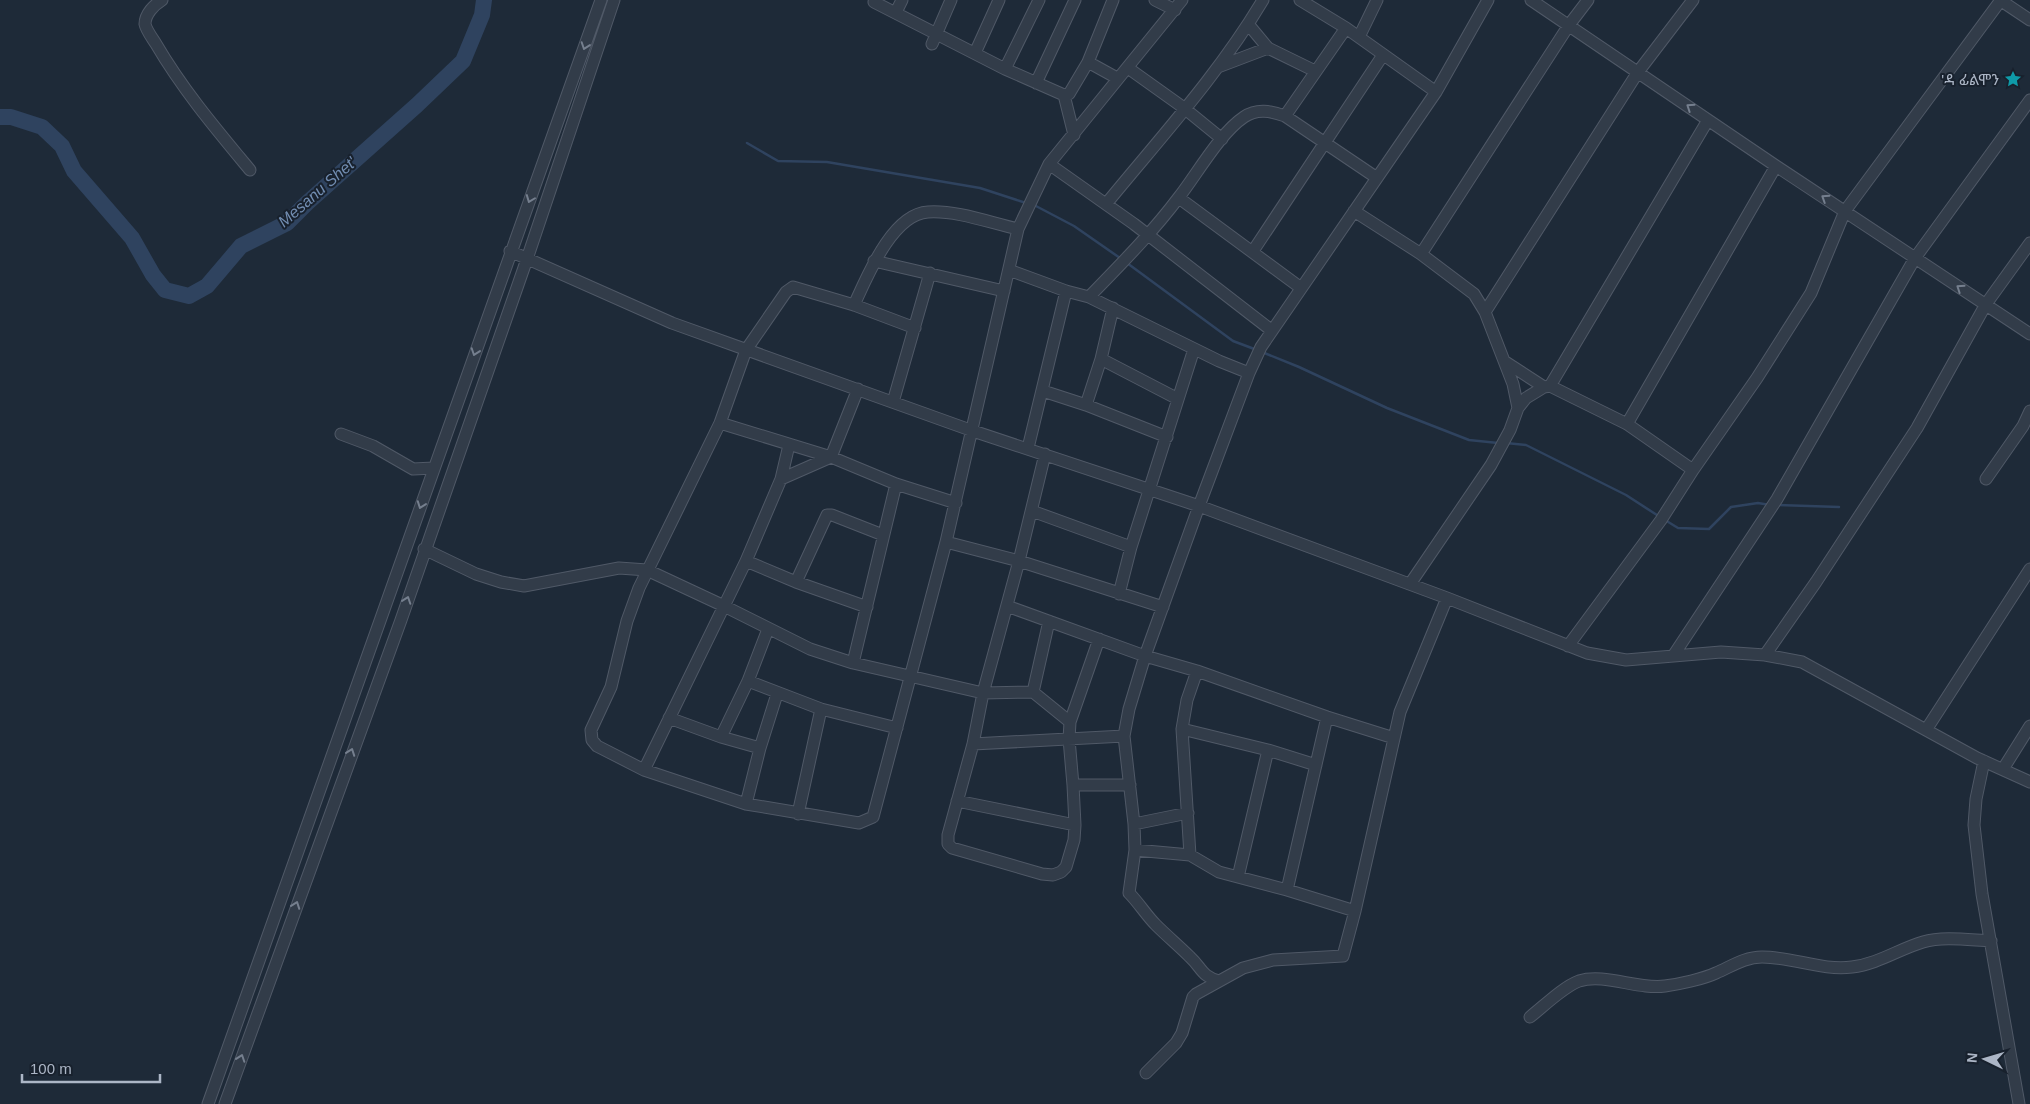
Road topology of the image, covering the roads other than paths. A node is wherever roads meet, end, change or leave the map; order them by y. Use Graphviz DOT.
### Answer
graph roads {
  1 [pos="162,0"];
  2 [pos="601,0"];
  3 [pos="614,0"];
  4 [pos="902,0"];
  5 [pos="951,0"];
  6 [pos="999,0"];
  7 [pos="1039,0"];
  8 [pos="1075,0"];
  9 [pos="1113,0"];
  10 [pos="1155,0"];
  11 [pos="1263,0"];
  12 [pos="1300,0"];
  13 [pos="1377,0"];
  14 [pos="1488,0"];
  15 [pos="1531,0"];
  16 [pos="1588,0"];
  17 [pos="1693,0"];
  18 [pos="2000,0"];
  19 [pos="874,2"];
  20 [pos="1178,5"];
  21 [pos="896,12"];
  22 [pos="2030,20"];
  23 [pos="1248,24"];
  24 [pos="1569,24"];
  25 [pos="1346,28"];
  26 [pos="937,32"];
  27 [pos="1359,37"];
  28 [pos="932,44"];
  29 [pos="1268,48"];
  30 [pos="975,53"];
  31 [pos="1383,54"];
  32 [pos="1088,62"];
  33 [pos="1217,67"];
  34 [pos="1128,68"];
  35 [pos="1005,69"];
  36 [pos="1315,71"];
  37 [pos="1638,72"];
  38 [pos="1117,78"];
  39 [pos="1036,83"];
  40 [pos="1436,92"];
  41 [pos="1064,95"];
  42 [pos="2030,100"];
  43 [pos="1184,108"];
  44 [pos="1284,116"];
  45 [pos="1708,120"];
  46 [pos="1074,135"];
  47 [pos="1222,139"];
  48 [pos="1325,144"];
  49 [pos="1049,164"];
  50 [pos="1776,166"];
  51 [pos="250,170"];
  52 [pos="1377,178"];
  53 [pos="1179,198"];
  54 [pos="1106,204"];
  55 [pos="1354,211"];
  56 [pos="1845,211"];
  57 [pos="1018,229"];
  58 [pos="1148,236"];
  59 [pos="2030,243"];
  60 [pos="1253,251"];
  61 [pos="510,252"];
  62 [pos="1421,254"];
  63 [pos="1915,258"];
  64 [pos="527,259"];
  65 [pos="874,261"];
  66 [pos="1009,270"];
  67 [pos="930,273"];
  68 [pos="1300,288"];
  69 [pos="1004,291"];
  70 [pos="1066,291"];
  71 [pos="1089,297"];
  72 [pos="1986,304"];
  73 [pos="854,305"];
  74 [pos="1113,308"];
  75 [pos="1485,312"];
  76 [pos="915,328"];
  77 [pos="1271,330"];
  78 [pos="2030,334"];
  79 [pos="1194,348"];
  80 [pos="746,350"];
  81 [pos="1101,359"];
  82 [pos="1504,361"];
  83 [pos="1248,373"];
  84 [pos="1547,386"];
  85 [pos="858,389"];
  86 [pos="1043,391"];
  87 [pos="1178,399"];
  88 [pos="893,402"];
  89 [pos="1086,405"];
  90 [pos="1518,408"];
  91 [pos="2030,411"];
  92 [pos="720,423"];
  93 [pos="1627,424"];
  94 [pos="973,431"];
  95 [pos="341,434"];
  96 [pos="1167,437"];
  97 [pos="789,445"];
  98 [pos="1028,448"];
  99 [pos="1045,454"];
  100 [pos="831,457"];
  101 [pos="434,468"];
  102 [pos="1693,470"];
  103 [pos="780,479"];
  104 [pos="1986,479"];
  105 [pos="896,484"];
  106 [pos="1150,490"];
  107 [pos="956,503"];
  108 [pos="1199,506"];
  109 [pos="1032,511"];
  110 [pos="883,535"];
  111 [pos="946,542"];
  112 [pos="1131,547"];
  113 [pos="424,550"];
  114 [pos="746,561"];
  115 [pos="1019,562"];
  116 [pos="2030,568"];
  117 [pos="646,570"];
  118 [pos="796,582"];
  119 [pos="1410,584"];
  120 [pos="1118,594"];
  121 [pos="1447,598"];
  122 [pos="724,606"];
  123 [pos="1007,606"];
  124 [pos="1163,607"];
  125 [pos="867,608"];
  126 [pos="1049,621"];
  127 [pos="768,629"];
  128 [pos="1099,639"];
  129 [pos="1568,646"];
  130 [pos="1765,655"];
  131 [pos="1145,656"];
  132 [pos="1673,656"];
  133 [pos="853,663"];
  134 [pos="1198,671"];
  135 [pos="910,675"];
  136 [pos="748,681"];
  137 [pos="984,692"];
  138 [pos="1032,692"];
  139 [pos="777,694"];
  140 [pos="821,708"];
  141 [pos="1327,717"];
  142 [pos="669,718"];
  143 [pos="1070,722"];
  144 [pos="2030,726"];
  145 [pos="897,728"];
  146 [pos="1182,729"];
  147 [pos="1926,730"];
  148 [pos="1124,736"];
  149 [pos="721,737"];
  150 [pos="1394,738"];
  151 [pos="1069,739"];
  152 [pos="974,744"];
  153 [pos="760,748"];
  154 [pos="1268,750"];
  155 [pos="1984,761"];
  156 [pos="1316,765"];
  157 [pos="644,770"];
  158 [pos="2002,770"];
  159 [pos="2030,782"];
  160 [pos="1073,785"];
  161 [pos="1130,785"];
  162 [pos="957,801"];
  163 [pos="746,804"];
  164 [pos="1188,813"];
  165 [pos="798,814"];
  166 [pos="1134,824"];
  167 [pos="1075,825"];
  168 [pos="1135,850"];
  169 [pos="1190,855"];
  170 [pos="1238,877"];
  171 [pos="1287,890"];
  172 [pos="1355,911"];
  173 [pos="1991,941"];
  174 [pos="1219,980"];
  175 [pos="244,1000"];
  176 [pos="259,1005"];
  177 [pos="1530,1016"];
  178 [pos="1146,1073"];
  179 [pos="208,1104"];
  180 [pos="225,1104"];
  181 [pos="2019,1104"];
  1 -- 51 [label="street"];
  2 -- 61 [label="street, one-way"];
  3 -- 64 [label="street"];
  4 -- 21 [label="street"];
  5 -- 26 [label="street"];
  6 -- 30 [label="street"];
  7 -- 35 [label="street"];
  8 -- 39 [label="street"];
  9 -- 32 [label="street"];
  10 -- 20 [label="street"];
  11 -- 23 [label="street"];
  12 -- 25 [label="street"];
  13 -- 27 [label="street"];
  14 -- 40 [label="street"];
  15 -- 24 [label="street"];
  16 -- 24 [label="street"];
  17 -- 37 [label="street"];
  18 -- 22 [label="street"];
  18 -- 56 [label="street"];
  19 -- 21 [label="street"];
  20 -- 34 [label="street"];
  21 -- 26 [label="street"];
  23 -- 29 [label="street"];
  23 -- 33 [label="street"];
  24 -- 37 [label="street"];
  24 -- 62 [label="street"];
  25 -- 27 [label="street"];
  25 -- 36 [label="street"];
  26 -- 28 [label="street"];
  26 -- 30 [label="street"];
  27 -- 31 [label="street"];
  29 -- 33 [label="street"];
  29 -- 36 [label="street"];
  30 -- 35 [label="street"];
  31 -- 40 [label="street"];
  31 -- 48 [label="street"];
  32 -- 38 [label="street"];
  32 -- 41 [label="street"];
  33 -- 43 [label="street"];
  34 -- 38 [label="street"];
  34 -- 43 [label="street"];
  35 -- 39 [label="street"];
  36 -- 44 [label="street"];
  45 -- 37 [label="street, one-way"];
  37 -- 75 [label="street"];
  38 -- 46 [label="street"];
  39 -- 41 [label="street"];
  40 -- 52 [label="street"];
  41 -- 46 [label="street"];
  42 -- 63 [label="street"];
  43 -- 47 [label="street"];
  43 -- 54 [label="street"];
  44 -- 47 [label="street"];
  44 -- 48 [label="street"];
  45 -- 50 [label="street"];
  45 -- 84 [label="street"];
  46 -- 49 [label="street"];
  47 -- 53 [label="street"];
  48 -- 52 [label="street"];
  48 -- 60 [label="street"];
  49 -- 54 [label="street"];
  49 -- 57 [label="street"];
  56 -- 50 [label="street, one-way"];
  50 -- 93 [label="street"];
  52 -- 55 [label="street"];
  53 -- 58 [label="street"];
  53 -- 60 [label="street"];
  54 -- 58 [label="street"];
  55 -- 62 [label="street"];
  55 -- 68 [label="street"];
  56 -- 63 [label="street"];
  56 -- 102 [label="street"];
  57 -- 65 [label="street"];
  57 -- 66 [label="street"];
  58 -- 71 [label="street"];
  58 -- 77 [label="street"];
  59 -- 72 [label="street"];
  60 -- 68 [label="street"];
  61 -- 64 [label="street"];
  61 -- 101 [label="street, one-way"];
  62 -- 75 [label="street"];
  72 -- 63 [label="street, one-way"];
  63 -- 132 [label="street"];
  64 -- 80 [label="street"];
  64 -- 113 [label="street"];
  65 -- 67 [label="street"];
  65 -- 73 [label="street"];
  66 -- 69 [label="street"];
  66 -- 70 [label="street"];
  67 -- 69 [label="street"];
  67 -- 76 [label="street"];
  68 -- 77 [label="street"];
  69 -- 94 [label="street"];
  70 -- 71 [label="street"];
  70 -- 86 [label="street"];
  71 -- 74 [label="street"];
  72 -- 78 [label="street"];
  72 -- 130 [label="street"];
  73 -- 76 [label="street"];
  73 -- 80 [label="street"];
  74 -- 79 [label="street"];
  74 -- 81 [label="street"];
  75 -- 82 [label="street"];
  76 -- 88 [label="street"];
  77 -- 83 [label="street"];
  79 -- 83 [label="street"];
  79 -- 87 [label="street"];
  80 -- 85 [label="street"];
  80 -- 92 [label="street"];
  81 -- 87 [label="street"];
  81 -- 89 [label="street"];
  82 -- 84 [label="street"];
  82 -- 90 [label="street"];
  83 -- 108 [label="street"];
  84 -- 90 [label="street"];
  84 -- 93 [label="street"];
  85 -- 88 [label="street"];
  85 -- 100 [label="street"];
  86 -- 89 [label="street"];
  86 -- 98 [label="street"];
  87 -- 96 [label="street"];
  88 -- 94 [label="street"];
  89 -- 96 [label="street"];
  90 -- 119 [label="street"];
  91 -- 104 [label="street"];
  92 -- 97 [label="street"];
  92 -- 117 [label="street"];
  93 -- 102 [label="street"];
  94 -- 98 [label="street"];
  94 -- 107 [label="street"];
  95 -- 101 [label="street"];
  96 -- 106 [label="street"];
  97 -- 100 [label="street"];
  97 -- 103 [label="street"];
  98 -- 99 [label="street"];
  99 -- 106 [label="street"];
  99 -- 109 [label="street"];
  100 -- 103 [label="street"];
  100 -- 105 [label="street"];
  101 -- 175 [label="street, one-way"];
  102 -- 129 [label="street"];
  103 -- 114 [label="street"];
  105 -- 107 [label="street"];
  105 -- 110 [label="street"];
  106 -- 108 [label="street"];
  106 -- 112 [label="street"];
  107 -- 111 [label="street"];
  108 -- 119 [label="street"];
  108 -- 124 [label="street"];
  109 -- 112 [label="street"];
  109 -- 115 [label="street"];
  110 -- 118 [label="street"];
  110 -- 125 [label="street"];
  111 -- 115 [label="street"];
  111 -- 135 [label="street"];
  112 -- 120 [label="street"];
  113 -- 117 [label="street"];
  176 -- 113 [label="street, one-way"];
  114 -- 118 [label="street"];
  114 -- 122 [label="street"];
  115 -- 120 [label="street"];
  115 -- 123 [label="street"];
  116 -- 147 [label="street"];
  117 -- 122 [label="street"];
  117 -- 157 [label="street"];
  118 -- 125 [label="street"];
  119 -- 121 [label="street"];
  120 -- 124 [label="street"];
  121 -- 129 [label="street"];
  121 -- 150 [label="street"];
  122 -- 127 [label="street"];
  122 -- 142 [label="street"];
  123 -- 126 [label="street"];
  123 -- 137 [label="street"];
  124 -- 131 [label="street"];
  125 -- 133 [label="street"];
  126 -- 128 [label="street"];
  126 -- 138 [label="street"];
  127 -- 133 [label="street"];
  127 -- 136 [label="street"];
  128 -- 131 [label="street"];
  128 -- 143 [label="street"];
  129 -- 132 [label="street"];
  130 -- 132 [label="street"];
  130 -- 147 [label="street"];
  131 -- 134 [label="street"];
  131 -- 148 [label="street"];
  133 -- 135 [label="street"];
  134 -- 141 [label="street"];
  134 -- 146 [label="street"];
  135 -- 137 [label="street"];
  135 -- 145 [label="street"];
  136 -- 139 [label="street"];
  136 -- 149 [label="street"];
  137 -- 138 [label="street"];
  137 -- 152 [label="street"];
  138 -- 143 [label="street"];
  139 -- 140 [label="street"];
  139 -- 153 [label="street"];
  140 -- 145 [label="street"];
  140 -- 165 [label="street"];
  141 -- 150 [label="street"];
  141 -- 156 [label="street"];
  142 -- 149 [label="street"];
  142 -- 157 [label="street"];
  143 -- 151 [label="street"];
  144 -- 158 [label="street"];
  145 -- 165 [label="street"];
  146 -- 154 [label="street"];
  146 -- 164 [label="street"];
  147 -- 155 [label="street"];
  148 -- 151 [label="street"];
  148 -- 161 [label="street"];
  149 -- 153 [label="street"];
  150 -- 172 [label="street"];
  151 -- 152 [label="street"];
  151 -- 160 [label="street"];
  152 -- 162 [label="street"];
  153 -- 163 [label="street"];
  154 -- 156 [label="street"];
  154 -- 170 [label="street"];
  155 -- 158 [label="street"];
  155 -- 173 [label="street"];
  156 -- 171 [label="street"];
  157 -- 163 [label="street"];
  158 -- 159 [label="street"];
  160 -- 161 [label="street"];
  160 -- 167 [label="street"];
  161 -- 166 [label="street"];
  162 -- 167 [label="street"];
  162 -- 167 [label="street"];
  163 -- 165 [label="street"];
  164 -- 166 [label="street"];
  164 -- 169 [label="street"];
  166 -- 168 [label="street"];
  168 -- 169 [label="street"];
  168 -- 174 [label="street"];
  169 -- 170 [label="street"];
  170 -- 171 [label="street"];
  171 -- 172 [label="street"];
  172 -- 174 [label="street"];
  173 -- 177 [label="street"];
  173 -- 181 [label="street"];
  174 -- 178 [label="street"];
  175 -- 176 [label="street"];
  175 -- 179 [label="street"];
  180 -- 176 [label="street, one-way"];
}
